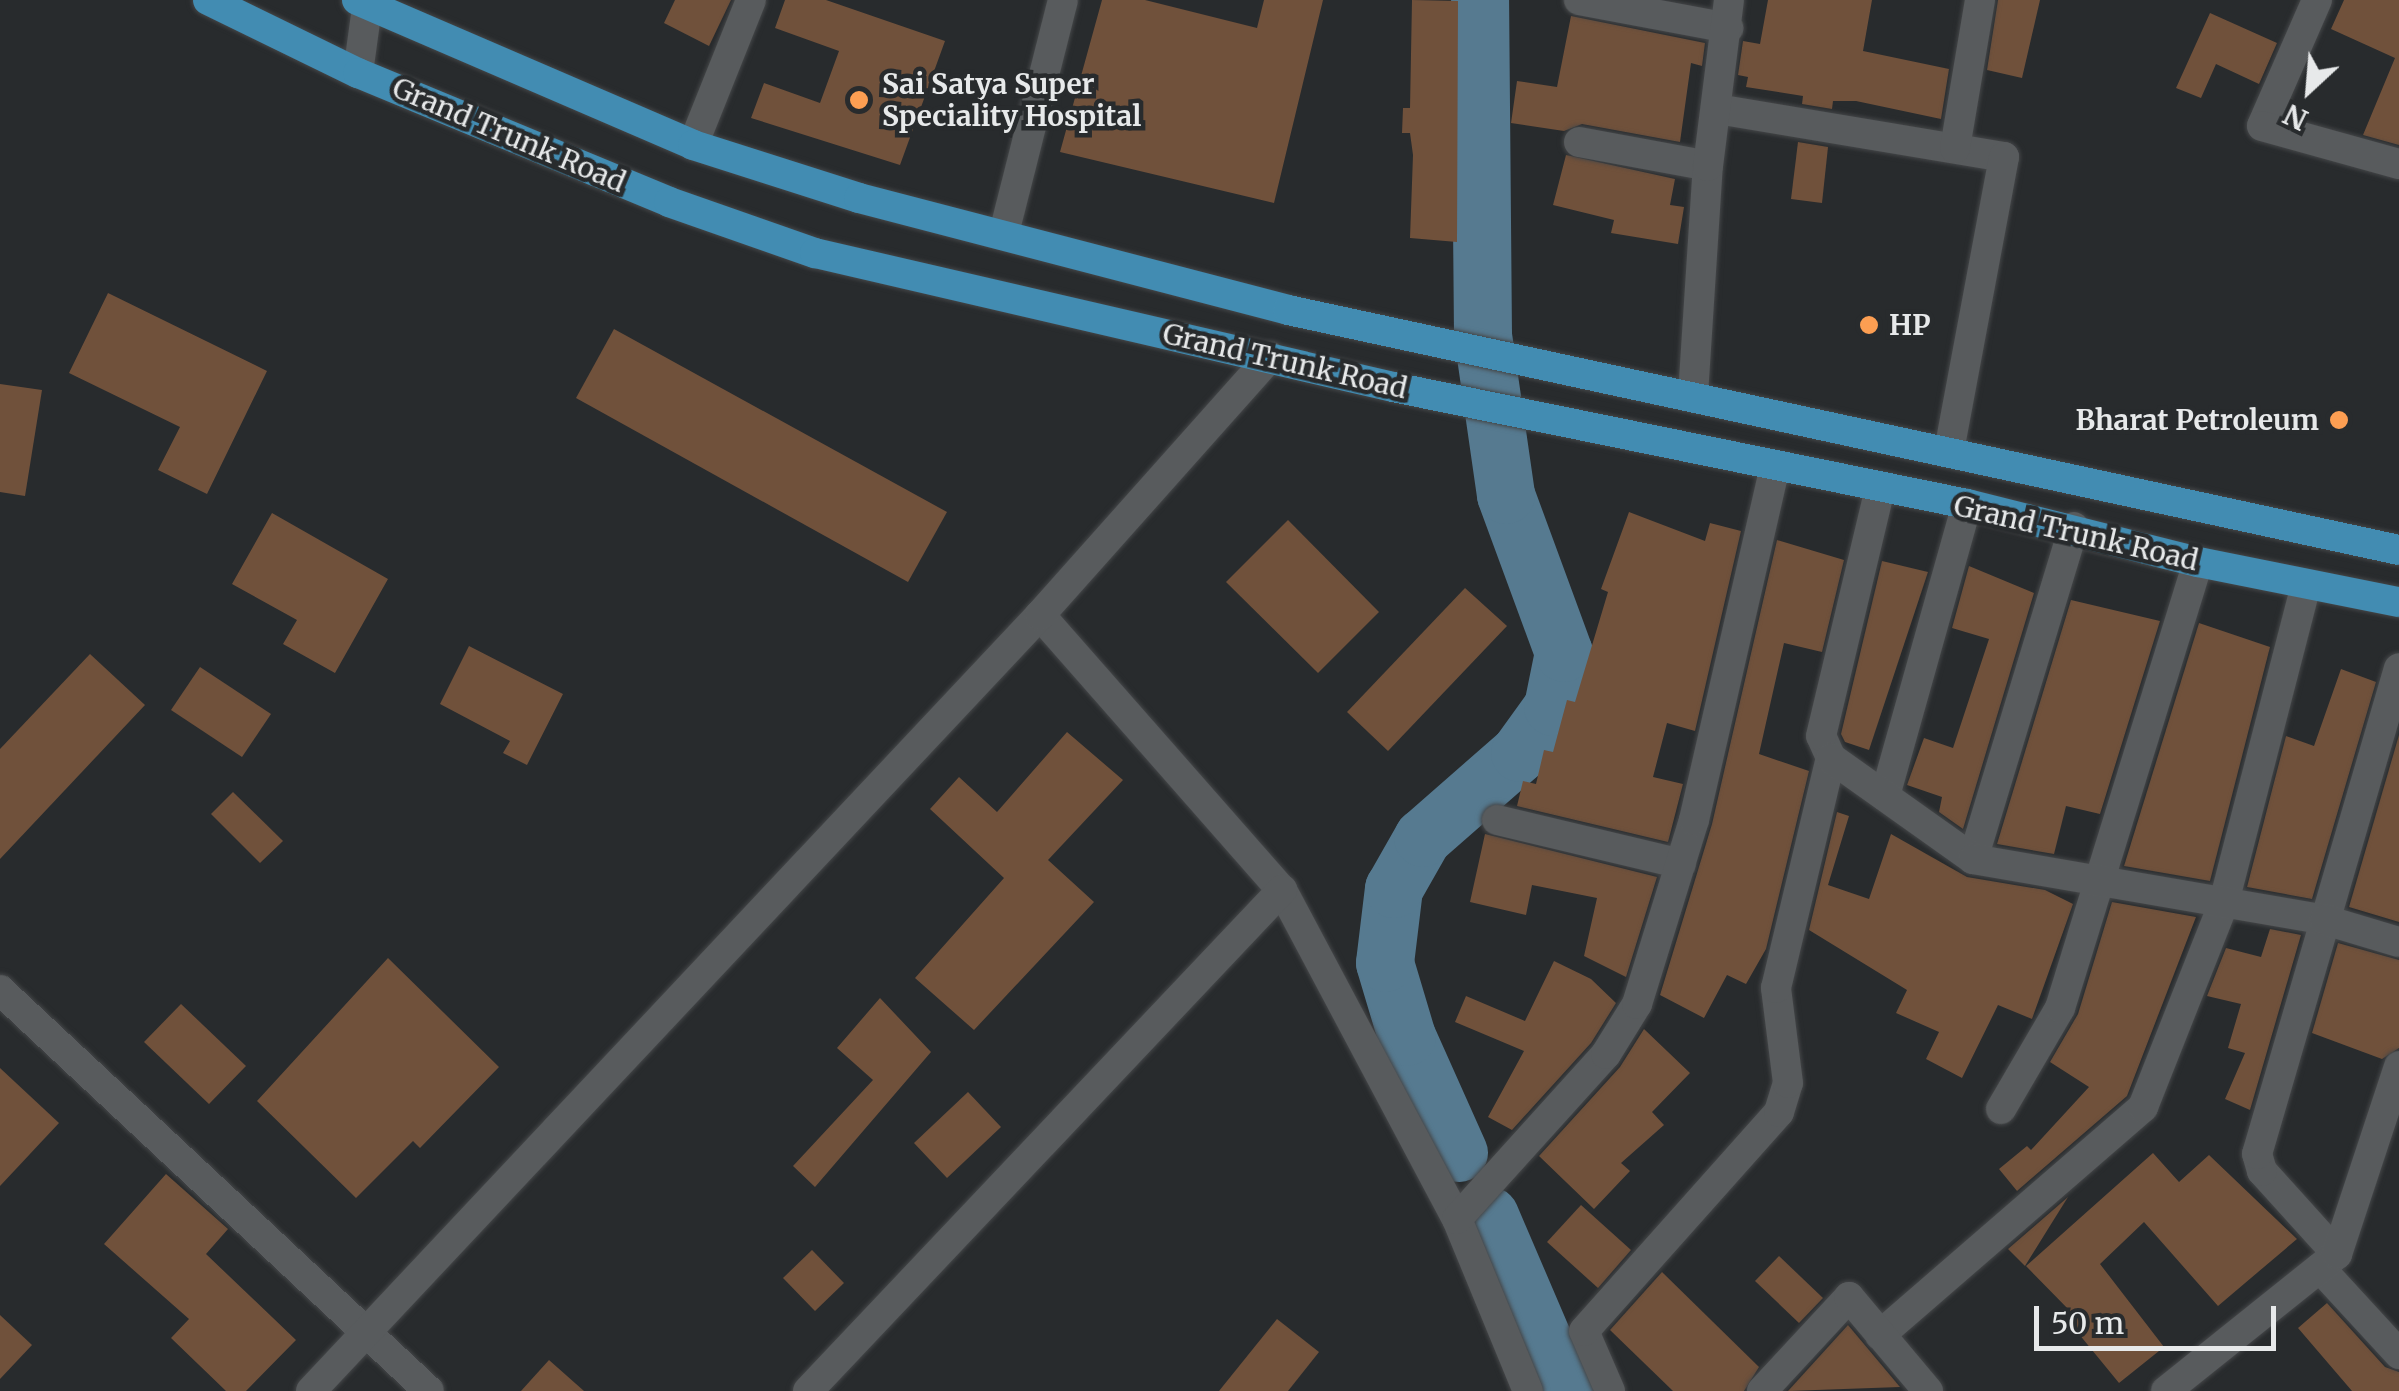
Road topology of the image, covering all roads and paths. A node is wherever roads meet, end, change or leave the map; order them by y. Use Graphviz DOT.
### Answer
graph roads {
  1 [pos="208,0"];
  2 [pos="750,0"];
  3 [pos="1063,0"];
  4 [pos="1579,0"];
  5 [pos="1980,0"];
  6 [pos="2318,0"];
  7 [pos="364,2"];
  8 [pos="1729,14"];
  9 [pos="358,73"];
  10 [pos="1717,108"];
  11 [pos="1579,142"];
  12 [pos="694,145"];
  13 [pos="1954,148"];
  14 [pos="2399,164"];
  15 [pos="1708,166"];
  16 [pos="1004,233"];
  17 [pos="1270,357"];
  18 [pos="1692,395"];
  19 [pos="1949,451"];
  20 [pos="1775,466"];
  21 [pos="1880,488"];
  22 [pos="1967,504"];
  23 [pos="2238,516"];
  24 [pos="2074,528"];
  25 [pos="2399,550"];
  26 [pos="2212,565"];
  27 [pos="2306,584"];
  28 [pos="2399,602"];
  29 [pos="1040,616"];
  30 [pos="2399,668"];
  31 [pos="1831,758"];
  32 [pos="1884,796"];
  33 [pos="1497,820"];
  34 [pos="1972,859"];
  35 [pos="1681,864"];
  36 [pos="2096,881"];
  37 [pos="1282,890"];
  38 [pos="2224,902"];
  39 [pos="2324,920"];
  40 [pos="2399,942"];
  41 [pos="0,990"];
  42 [pos="2399,1066"];
  43 [pos="2002,1109"];
  44 [pos="1457,1219"];
  45 [pos="2328,1261"];
  46 [pos="370,1331"];
  47 [pos="1880,1334"];
  48 [pos="2399,1354"];
  49 [pos="311,1391"];
  50 [pos="429,1391"];
  51 [pos="808,1391"];
  52 [pos="1528,1391"];
  53 [pos="1610,1391"];
  54 [pos="1762,1391"];
  55 [pos="1928,1391"];
  56 [pos="2166,1391"];
  1 -- 9 [label="main road, Grand Trunk Road"];
  2 -- 12 [label="street"];
  3 -- 16 [label="street"];
  4 -- 8 [label="street"];
  5 -- 13 [label="street"];
  6 -- 14 [label="street"];
  7 -- 9 [label="street"];
  7 -- 12 [label="main road, Grand Trunk Road"];
  8 -- 10 [label="street"];
  9 -- 17 [label="main road, Grand Trunk Road"];
  10 -- 13 [label="street"];
  10 -- 15 [label="street"];
  11 -- 15 [label="street"];
  12 -- 16 [label="main road, Grand Trunk Road"];
  13 -- 19 [label="street"];
  15 -- 18 [label="street"];
  16 -- 18 [label="main road, Grand Trunk Road"];
  17 -- 20 [label="main road, Grand Trunk Road"];
  17 -- 29 [label="street"];
  18 -- 19 [label="main road, Grand Trunk Road"];
  19 -- 23 [label="main road, Grand Trunk Road"];
  20 -- 21 [label="main road, Grand Trunk Road"];
  20 -- 35 [label="street"];
  21 -- 22 [label="main road, Grand Trunk Road"];
  21 -- 31 [label="street"];
  22 -- 24 [label="main road, Grand Trunk Road"];
  22 -- 32 [label="street"];
  23 -- 25 [label="main road, Grand Trunk Road"];
  23 -- 26 [label="main road"];
  24 -- 26 [label="main road, Grand Trunk Road"];
  24 -- 34 [label="street"];
  26 -- 27 [label="main road, Grand Trunk Road"];
  26 -- 36 [label="street"];
  27 -- 28 [label="main road, Grand Trunk Road"];
  27 -- 38 [label="street"];
  29 -- 37 [label="street"];
  29 -- 46 [label="street"];
  30 -- 39 [label="street"];
  31 -- 32 [label="street"];
  31 -- 53 [label="street"];
  32 -- 34 [label="street"];
  33 -- 35 [label="street"];
  34 -- 36 [label="street"];
  35 -- 44 [label="street"];
  36 -- 38 [label="street"];
  36 -- 43 [label="street"];
  37 -- 44 [label="street"];
  37 -- 51 [label="street"];
  38 -- 39 [label="street"];
  38 -- 47 [label="street"];
  39 -- 40 [label="street"];
  39 -- 45 [label="street"];
  41 -- 46 [label="street"];
  42 -- 45 [label="street"];
  44 -- 52 [label="street"];
  45 -- 48 [label="street"];
  45 -- 56 [label="street"];
  46 -- 49 [label="street"];
  46 -- 50 [label="street"];
  47 -- 54 [label="street"];
  47 -- 55 [label="street"];
}
